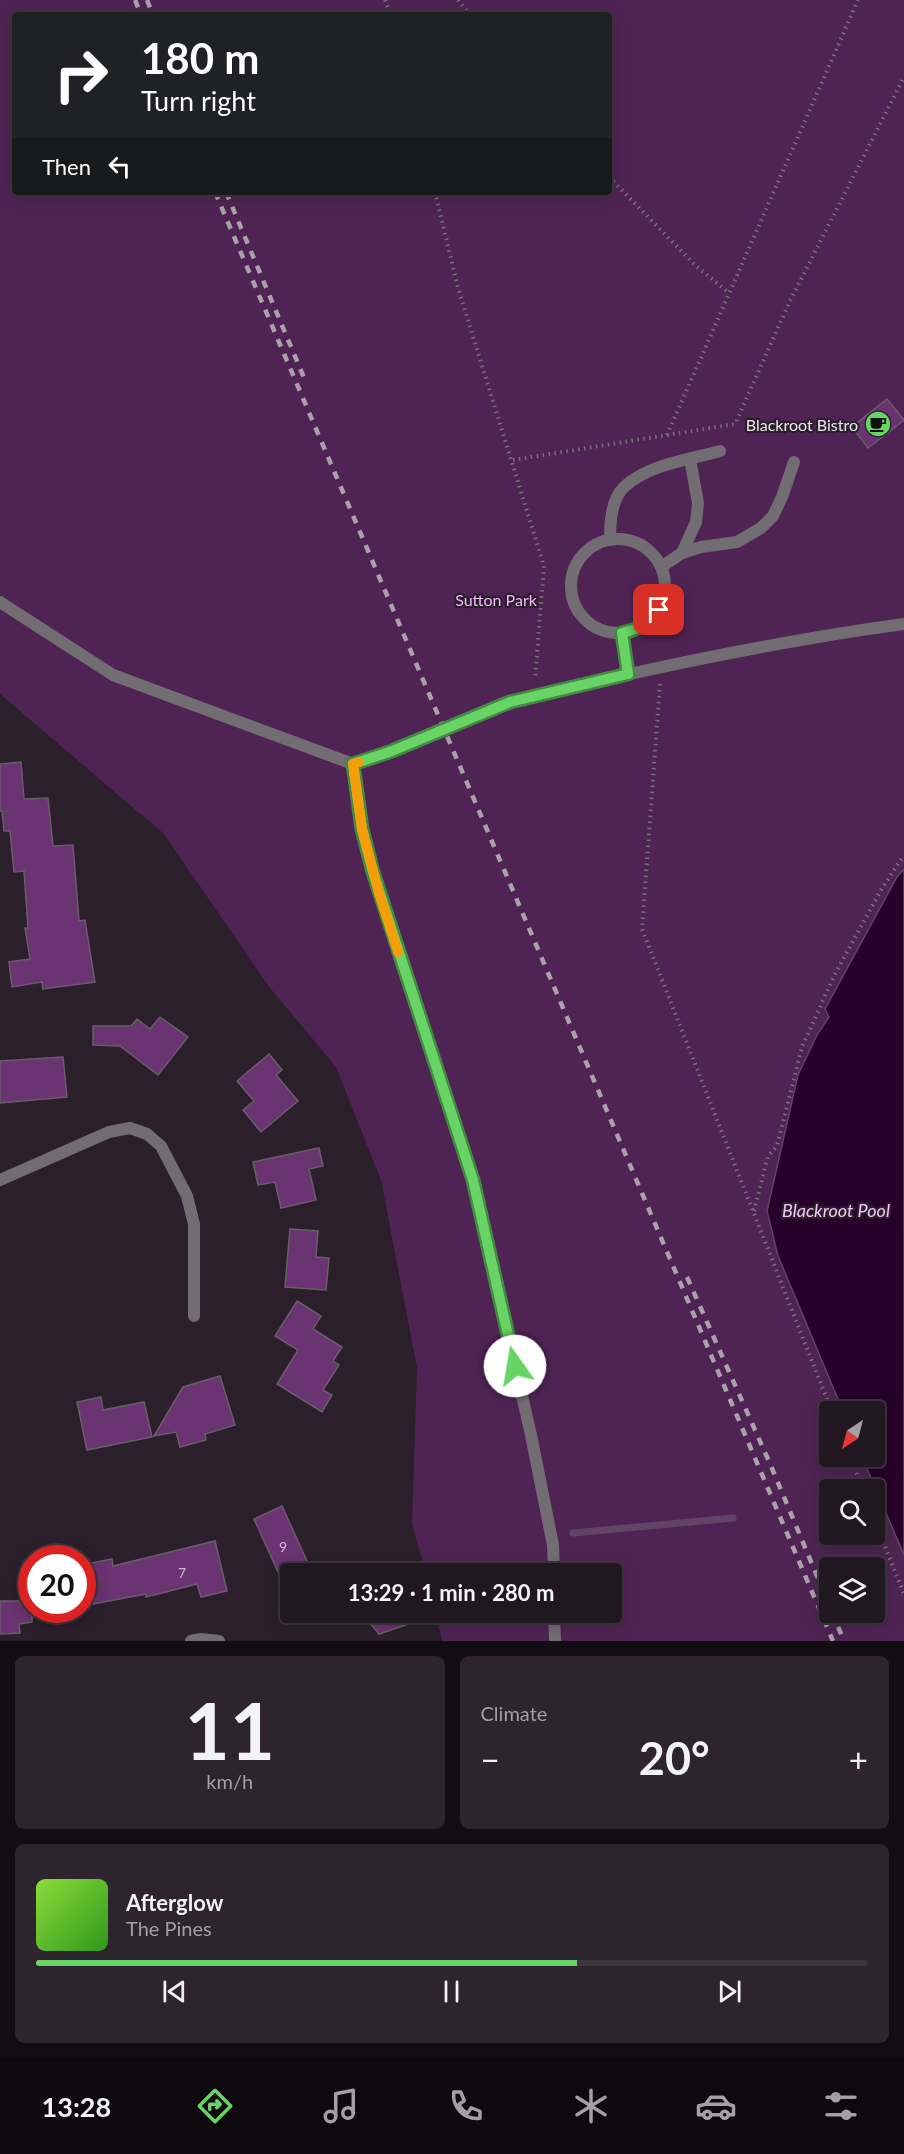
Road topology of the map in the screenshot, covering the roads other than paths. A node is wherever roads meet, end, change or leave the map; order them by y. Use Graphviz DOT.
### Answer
graph roads {
  1 [pos="720,451"];
  2 [pos="690,459"];
  3 [pos="794,462"];
  4 [pos="610,540"];
  5 [pos="682,553"];
  6 [pos="661,567"];
  7 [pos="0,602"];
  8 [pos="904,624"];
  9 [pos="622,633"];
  10 [pos="628,674"];
  11 [pos="353,764"];
  12 [pos="0,1180"];
  13 [pos="194,1316"];
  14 [pos="554,1563"];
  15 [pos="554,1623"];
  16 [pos="191,1641"];
  17 [pos="219,1641"];
  18 [pos="555,1641"];
  1 -- 2 [label="street"];
  2 -- 4 [label="street"];
  2 -- 5 [label="street"];
  3 -- 5 [label="street"];
  4 -- 6 [label="street"];
  4 -- 9 [label="street"];
  5 -- 6 [label="street"];
  6 -- 9 [label="street"];
  7 -- 11 [label="street"];
  8 -- 10 [label="street"];
  9 -- 10 [label="street"];
  10 -- 11 [label="street, bridge"];
  11 -- 14 [label="street"];
  12 -- 13 [label="street"];
  15 -- 18 [label="street"];
  16 -- 17 [label="street"];
}
